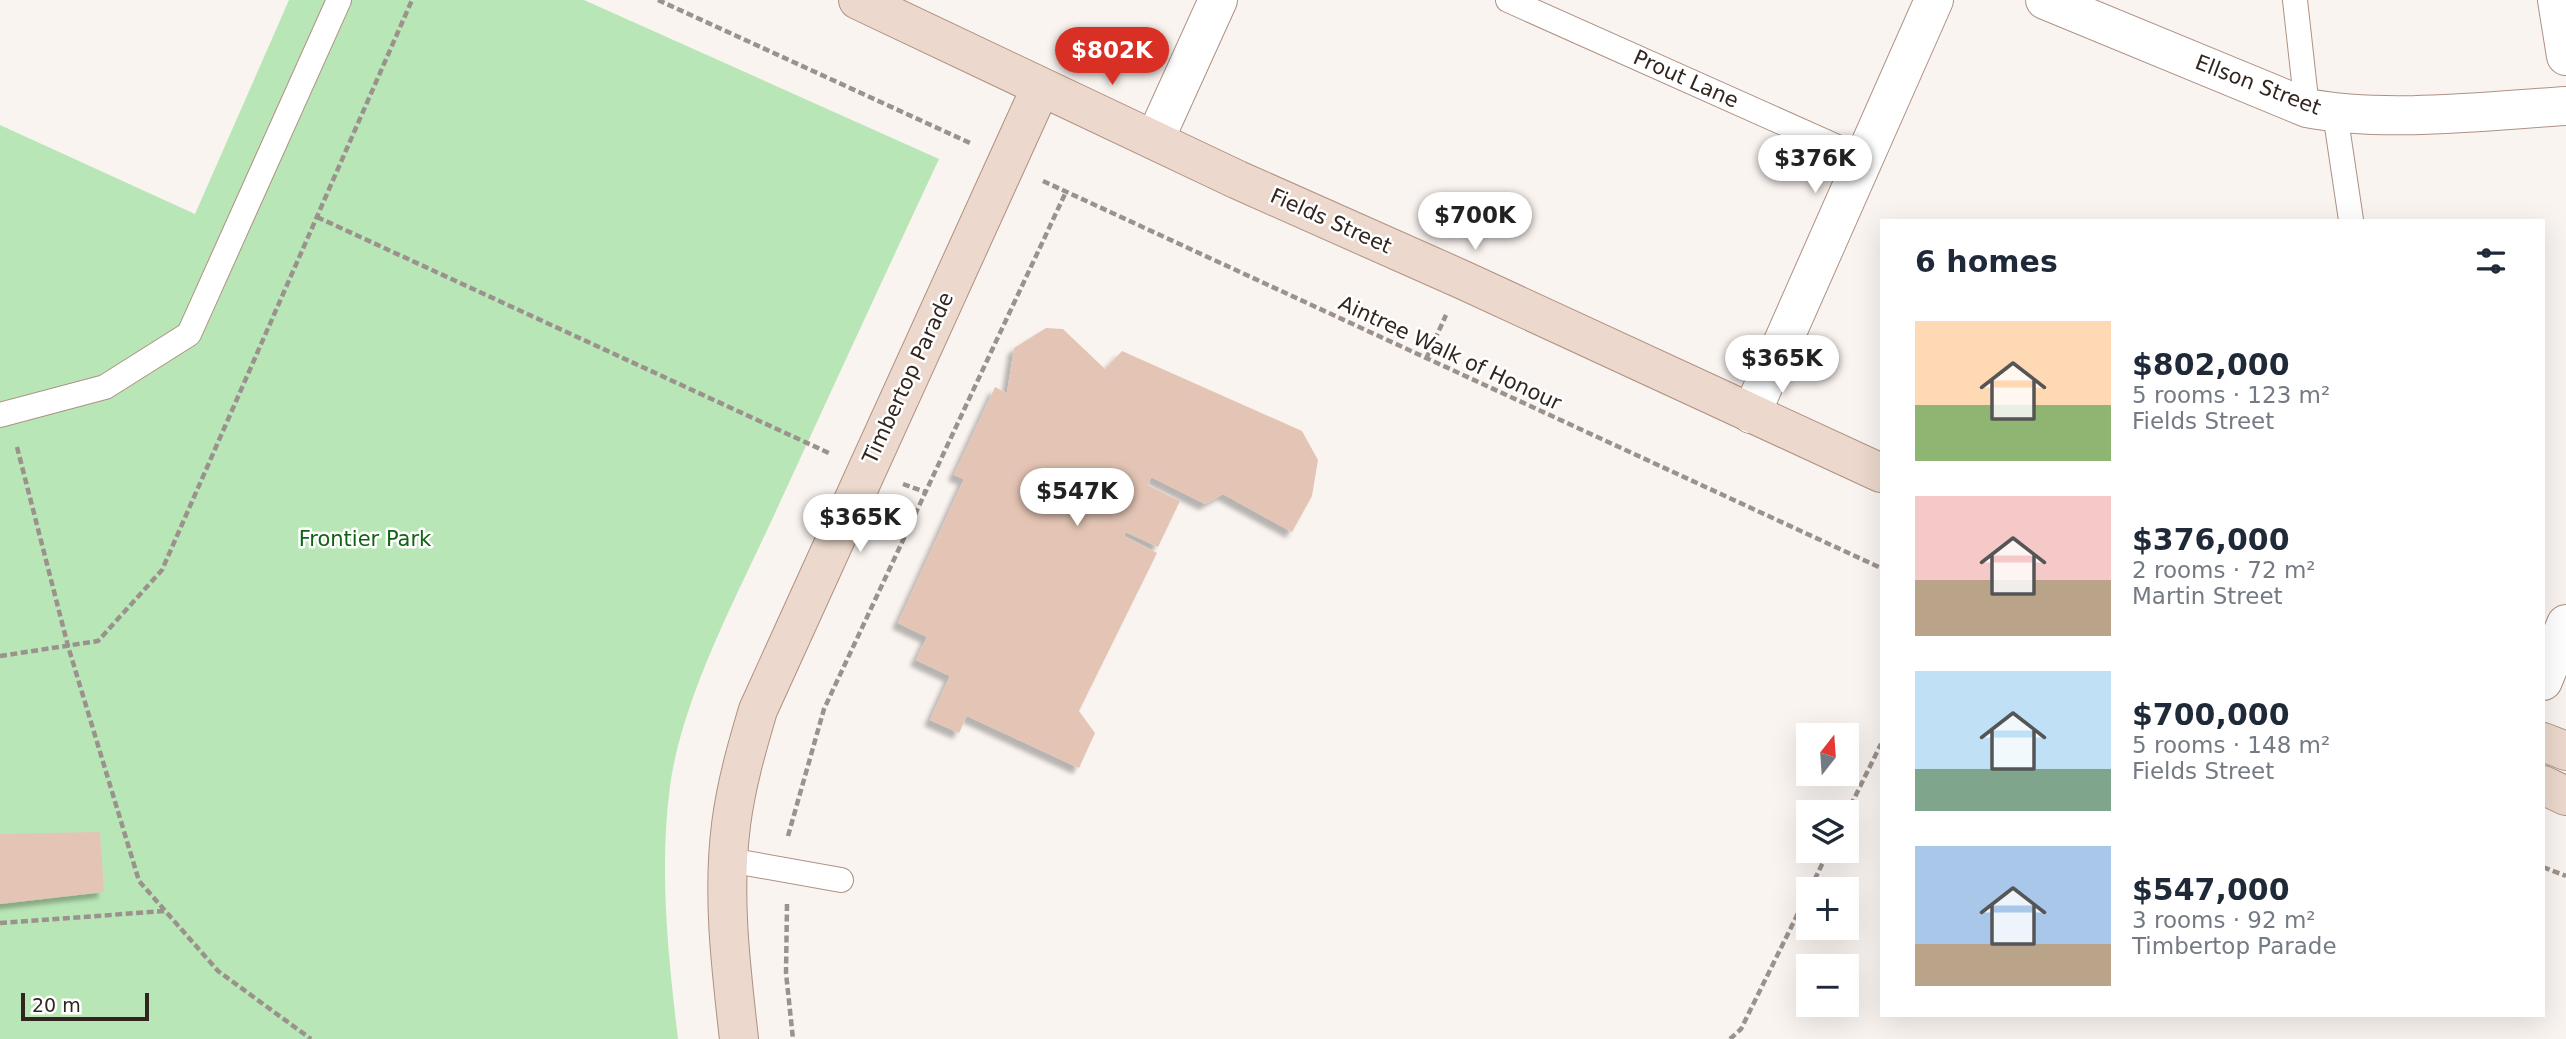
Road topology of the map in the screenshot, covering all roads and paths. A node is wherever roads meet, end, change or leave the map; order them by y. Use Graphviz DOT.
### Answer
graph roads {
  1 [pos="339,0"];
  2 [pos="412,0"];
  3 [pos="658,0"];
  4 [pos="858,0"];
  5 [pos="1218,0"];
  6 [pos="1508,0"];
  7 [pos="1934,0"];
  8 [pos="2045,0"];
  9 [pos="2295,0"];
  10 [pos="2557,0"];
  11 [pos="2566,56"];
  12 [pos="1041,87"];
  13 [pos="2566,106"];
  14 [pos="2321,110"];
  15 [pos="1155,139"];
  16 [pos="1864,159"];
  17 [pos="1009,161"];
  18 [pos="1065,194"];
  19 [pos="317,217"];
  20 [pos="2351,219"];
  21 [pos="4,414"];
  22 [pos="1751,414"];
  23 [pos="865,470"];
  24 [pos="1880,473"];
  25 [pos="925,492"];
  26 [pos="1880,568"];
  27 [pos="2566,624"];
  28 [pos="68,646"];
  29 [pos="0,656"];
  30 [pos="2545,676"];
  31 [pos="2545,743"];
  32 [pos="1880,746"];
  33 [pos="2566,751"];
  34 [pos="2545,786"];
  35 [pos="2566,796"];
  36 [pos="1853,800"];
  37 [pos="729,860"];
  38 [pos="2545,868"];
  39 [pos="787,869"];
  40 [pos="2566,876"];
  41 [pos="841,880"];
  42 [pos="165,911"];
  43 [pos="1796,917"];
  44 [pos="0,923"];
  45 [pos="310,1039"];
  46 [pos="739,1039"];
  47 [pos="793,1039"];
  48 [pos="1731,1039"];
  1 -- 21 [label="lane"];
  2 -- 19 [label="path"];
  3 -- 17 [label="path, Aintree Walk of Honour"];
  4 -- 12 [label="street, Fields Street"];
  5 -- 15 [label="street"];
  6 -- 16 [label="lane, Prout Lane"];
  7 -- 16 [label="street"];
  8 -- 14 [label="street, Ellson Street"];
  9 -- 14 [label="lane"];
  10 -- 11 [label="street"];
  12 -- 15 [label="street, Fields Street"];
  12 -- 17 [label="street, Timbertop Parade"];
  13 -- 14 [label="street, Ellson Street"];
  14 -- 20 [label="lane"];
  15 -- 22 [label="street, Fields Street"];
  16 -- 22 [label="street"];
  17 -- 18 [label="path, Aintree Walk of Honour"];
  17 -- 23 [label="street, Timbertop Parade"];
  18 -- 25 [label="path"];
  18 -- 26 [label="path, Aintree Walk of Honour"];
  19 -- 23 [label="path"];
  19 -- 28 [label="path"];
  21 -- 28 [label="path"];
  22 -- 24 [label="street, Fields Street"];
  23 -- 25 [label="path"];
  23 -- 37 [label="street, Timbertop Parade"];
  25 -- 39 [label="path"];
  27 -- 30 [label="street"];
  28 -- 29 [label="path"];
  28 -- 42 [label="path"];
  31 -- 33 [label="street"];
  32 -- 36 [label="path"];
  34 -- 35 [label="street"];
  37 -- 39 [label="lane"];
  37 -- 46 [label="street, Timbertop Parade"];
  38 -- 40 [label="path"];
  39 -- 41 [label="lane"];
  39 -- 47 [label="path"];
  42 -- 44 [label="path"];
  42 -- 45 [label="path"];
  43 -- 48 [label="path"];
}
